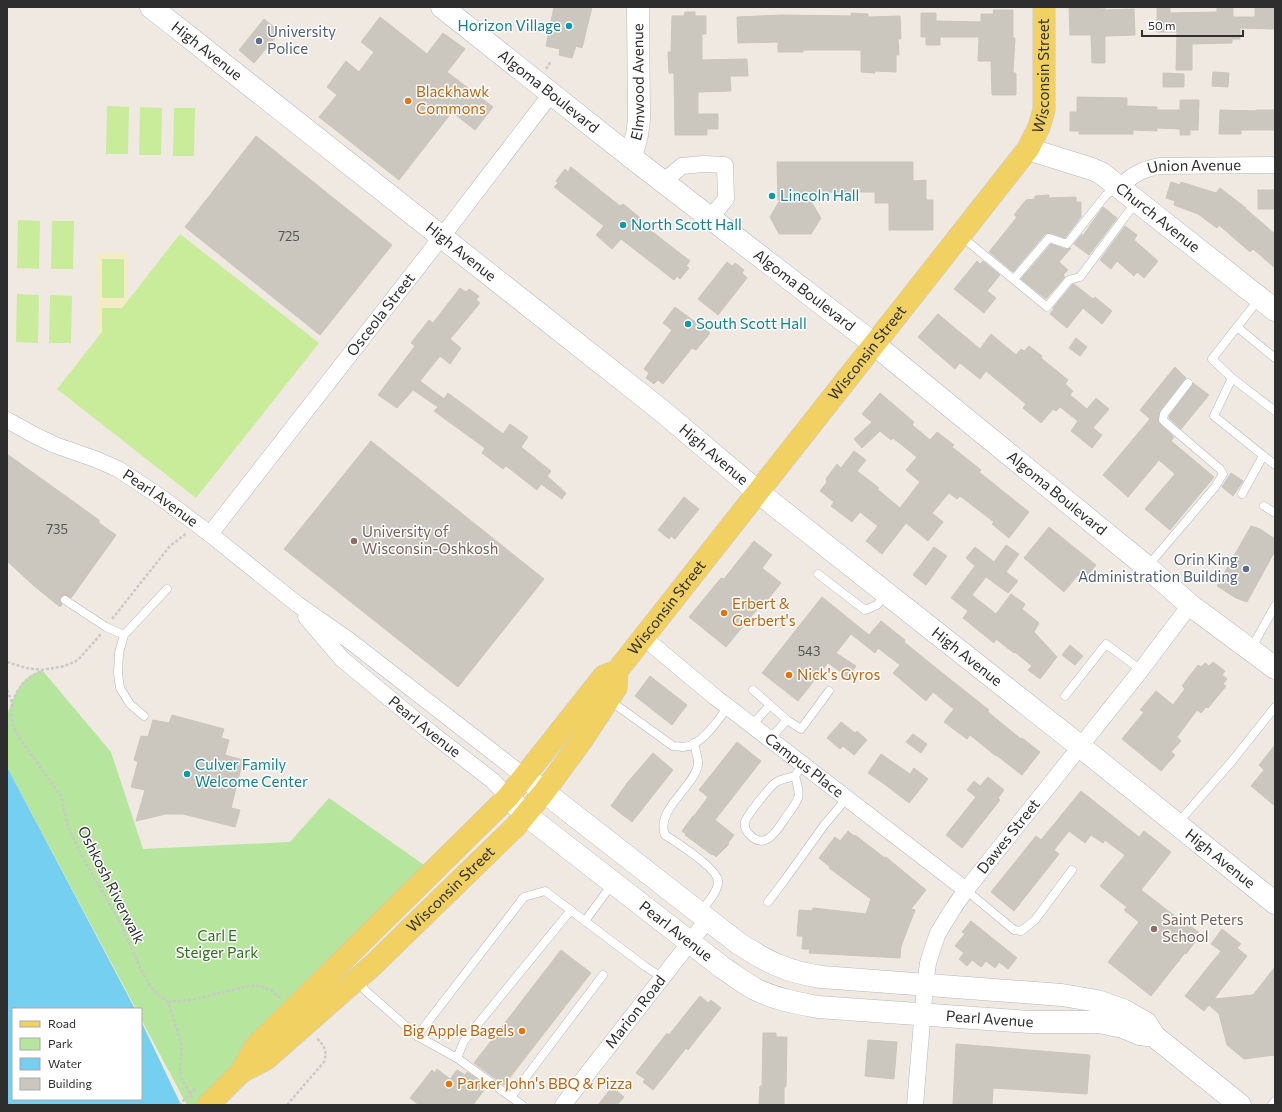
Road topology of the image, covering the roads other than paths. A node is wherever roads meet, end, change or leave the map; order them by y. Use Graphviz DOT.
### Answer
graph roads {
  1 [pos="151,7"];
  2 [pos="442,7"];
  3 [pos="638,7"];
  4 [pos="1044,7"];
  5 [pos="551,94"];
  6 [pos="1028,149"];
  7 [pos="631,157"];
  8 [pos="1275,165"];
  9 [pos="663,182"];
  10 [pos="1118,187"];
  11 [pos="1136,201"];
  12 [pos="710,218"];
  13 [pos="960,236"];
  14 [pos="442,237"];
  15 [pos="1014,279"];
  16 [pos="1267,304"];
  17 [pos="1237,327"];
  18 [pos="874,344"];
  19 [pos="1275,358"];
  20 [pos="1232,378"];
  21 [pos="1188,383"];
  22 [pos="1275,411"];
  23 [pos="7,420"];
  24 [pos="1263,456"];
  25 [pos="1275,465"];
  26 [pos="758,492"];
  27 [pos="1242,494"];
  28 [pos="1264,506"];
  29 [pos="1275,513"];
  30 [pos="210,534"];
  31 [pos="1147,567"];
  32 [pos="818,574"];
  33 [pos="167,590"];
  34 [pos="886,593"];
  35 [pos="65,600"];
  36 [pos="297,604"];
  37 [pos="1190,605"];
  38 [pos="1275,606"];
  39 [pos="124,635"];
  40 [pos="643,637"];
  41 [pos="1250,650"];
  42 [pos="1275,668"];
  43 [pos="1141,670"];
  44 [pos="617,671"];
  45 [pos="753,690"];
  46 [pos="828,691"];
  47 [pos="1065,696"];
  48 [pos="608,700"];
  49 [pos="770,705"];
  50 [pos="728,707"];
  51 [pos="1275,707"];
  52 [pos="144,716"];
  53 [pos="787,720"];
  54 [pos="752,725"];
  55 [pos="770,739"];
  56 [pos="694,743"];
  57 [pos="1081,747"];
  58 [pos="799,770"];
  59 [pos="525,776"];
  60 [pos="544,792"];
  61 [pos="508,797"];
  62 [pos="847,798"];
  63 [pos="526,815"];
  64 [pos="1177,824"];
  65 [pos="1072,870"];
  66 [pos="613,882"];
  67 [pos="966,890"];
  68 [pos="768,902"];
  69 [pos="1275,903"];
  70 [pos="571,910"];
  71 [pos="704,916"];
  72 [pos="585,921"];
  73 [pos="690,941"];
  74 [pos="603,975"];
  75 [pos="663,978"];
  76 [pos="356,980"];
  77 [pos="925,985"];
  78 [pos="923,1014"];
  79 [pos="298,1018"];
  80 [pos="417,1036"];
  81 [pos="1154,1036"];
  82 [pos="457,1058"];
  83 [pos="202,1097"];
  84 [pos="511,1097"];
  85 [pos="1275,1101"];
  86 [pos="522,1105"];
  87 [pos="563,1105"];
  88 [pos="915,1105"];
  89 [pos="1240,1105"];
  90 [pos="1272,1105"];
  1 -- 14 [label="main road, High Avenue"];
  2 -- 5 [label="main road, Algoma Boulevard"];
  3 -- 7 [label="main road, Elmwood Avenue"];
  4 -- 6 [label="main road, Wisconsin Street"];
  5 -- 7 [label="main road, Algoma Boulevard"];
  5 -- 14 [label="street, Osceola Street"];
  6 -- 10 [label="main road, Church Avenue"];
  6 -- 13 [label="main road, Wisconsin Street"];
  7 -- 9 [label="main road, Algoma Boulevard"];
  8 -- 10 [label="street, Union Avenue"];
  9 -- 12 [label="main road, Algoma Boulevard"];
  9 -- 12 [label="street"];
  10 -- 11 [label="main road, Church Avenue"];
  10 -- 15 [label="lane"];
  11 -- 15 [label="lane"];
  11 -- 16 [label="main road, Church Avenue"];
  12 -- 18 [label="main road, Algoma Boulevard"];
  13 -- 15 [label="lane"];
  13 -- 18 [label="main road, Wisconsin Street"];
  14 -- 26 [label="main road, High Avenue"];
  14 -- 30 [label="street, Osceola Street"];
  16 -- 17 [label="lane"];
  17 -- 19 [label="lane"];
  17 -- 20 [label="lane"];
  18 -- 26 [label="main road, Wisconsin Street"];
  18 -- 31 [label="main road, Algoma Boulevard"];
  20 -- 22 [label="lane"];
  20 -- 24 [label="lane"];
  21 -- 31 [label="lane"];
  23 -- 30 [label="street, Pearl Avenue"];
  24 -- 25 [label="lane"];
  24 -- 27 [label="lane"];
  26 -- 34 [label="main road, High Avenue"];
  26 -- 40 [label="main road, Wisconsin Street"];
  28 -- 29 [label="lane"];
  30 -- 36 [label="street, Pearl Avenue"];
  31 -- 37 [label="main road, Algoma Boulevard"];
  32 -- 34 [label="lane"];
  33 -- 39 [label="lane"];
  34 -- 57 [label="main road, High Avenue"];
  35 -- 39 [label="lane"];
  36 -- 59 [label="street, Pearl Avenue"];
  36 -- 61 [label="street, Pearl Avenue"];
  37 -- 41 [label="main road, Algoma Boulevard"];
  37 -- 43 [label="street, Dawes Street"];
  38 -- 41 [label="lane"];
  39 -- 52 [label="lane"];
  40 -- 44 [label="main road, Wisconsin Street"];
  40 -- 50 [label="street, Campus Place"];
  41 -- 42 [label="main road, Algoma Boulevard"];
  43 -- 47 [label="lane"];
  43 -- 57 [label="street, Dawes Street"];
  44 -- 48 [label="main road, Wisconsin Street"];
  44 -- 59 [label="main road, Wisconsin Street"];
  45 -- 49 [label="lane"];
  46 -- 53 [label="lane"];
  48 -- 56 [label="lane"];
  48 -- 60 [label="main road, Wisconsin Street"];
  49 -- 53 [label="lane"];
  49 -- 54 [label="lane"];
  50 -- 54 [label="street, Campus Place"];
  50 -- 56 [label="lane"];
  51 -- 64 [label="lane"];
  53 -- 55 [label="lane"];
  54 -- 55 [label="street, Campus Place"];
  55 -- 58 [label="street, Campus Place"];
  56 -- 71 [label="lane"];
  57 -- 64 [label="main road, High Avenue"];
  57 -- 67 [label="street, Dawes Street"];
  58 -- 58 [label="lane"];
  58 -- 62 [label="street, Campus Place"];
  59 -- 60 [label="main road, Pearl Avenue"];
  59 -- 61 [label="main road, Wisconsin Street"];
  60 -- 63 [label="main road, Wisconsin Street"];
  60 -- 71 [label="main road, Pearl Avenue"];
  61 -- 63 [label="main road, Pearl Avenue"];
  61 -- 79 [label="main road, Wisconsin Street"];
  62 -- 67 [label="street, Campus Place"];
  62 -- 68 [label="lane"];
  63 -- 66 [label="main road, Pearl Avenue"];
  63 -- 76 [label="main road, Wisconsin Street"];
  64 -- 69 [label="main road, High Avenue"];
  65 -- 67 [label="lane"];
  66 -- 72 [label="lane"];
  66 -- 73 [label="main road, Pearl Avenue"];
  67 -- 77 [label="street, Dawes Street"];
  70 -- 72 [label="lane"];
  70 -- 80 [label="lane"];
  70 -- 82 [label="lane"];
  71 -- 73 [label="street, Marion Road"];
  71 -- 77 [label="main road, Pearl Avenue"];
  72 -- 75 [label="lane"];
  73 -- 75 [label="street, Marion Road"];
  73 -- 78 [label="main road, Pearl Avenue"];
  74 -- 84 [label="lane"];
  75 -- 87 [label="street, Marion Road"];
  76 -- 79 [label="main road, Wisconsin Street"];
  76 -- 80 [label="lane"];
  77 -- 78 [label="street, Dawes Street"];
  77 -- 81 [label="main road, Pearl Avenue"];
  78 -- 81 [label="main road, Pearl Avenue"];
  78 -- 88 [label="street, Dawes Street"];
  79 -- 83 [label="main road, Wisconsin Street"];
  80 -- 82 [label="lane"];
  81 -- 89 [label="main road, Pearl Avenue"];
  82 -- 84 [label="lane"];
  84 -- 86 [label="lane"];
  85 -- 90 [label="lane"];
}
